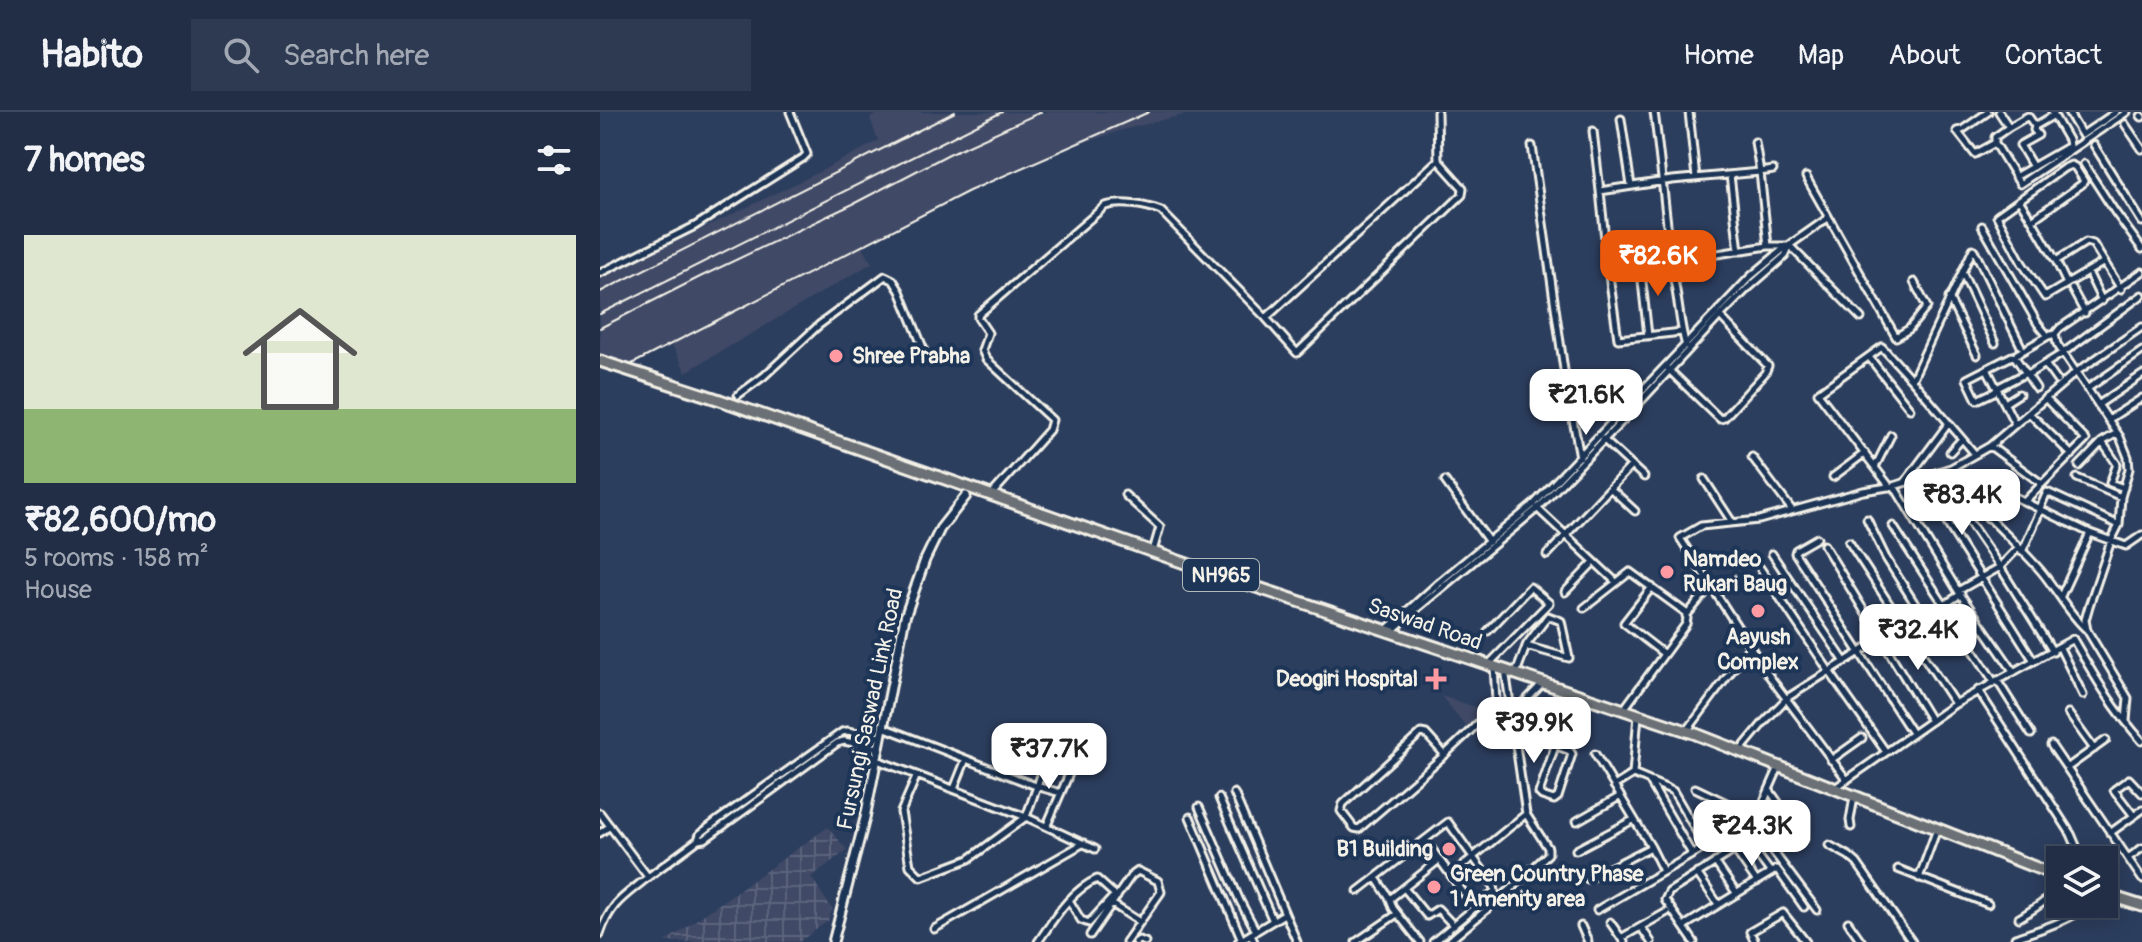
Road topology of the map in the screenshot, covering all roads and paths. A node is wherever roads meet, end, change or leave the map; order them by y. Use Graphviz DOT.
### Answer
graph roads {
  1 [pos="790,112"];
  2 [pos="1437,112"];
  3 [pos="1654,112"];
  4 [pos="1689,112"];
  5 [pos="1988,112"];
  6 [pos="1999,112"];
  7 [pos="2068,112"];
  8 [pos="2116,112"];
  9 [pos="2127,112"];
  10 [pos="2053,114"];
  11 [pos="1621,119"];
  12 [pos="2125,124"];
  13 [pos="2035,126"];
  14 [pos="2009,127"];
  15 [pos="1593,131"];
  16 [pos="2083,137"];
  17 [pos="1755,142"];
  18 [pos="1995,143"];
  19 [pos="2094,145"];
  20 [pos="1532,146"];
  21 [pos="2142,149"];
  22 [pos="1438,160"];
  23 [pos="2084,164"];
  24 [pos="2033,167"];
  25 [pos="1773,170"];
  26 [pos="1760,172"];
  27 [pos="1730,175"];
  28 [pos="1806,177"];
  29 [pos="2015,177"];
  30 [pos="1696,178"];
  31 [pos="1664,181"];
  32 [pos="1631,186"];
  33 [pos="1600,191"];
  34 [pos="2019,200"];
  35 [pos="1828,218"];
  36 [pos="2032,220"];
  37 [pos="2142,222"];
  38 [pos="1982,226"];
  39 [pos="1768,246"];
  40 [pos="1790,246"];
  41 [pos="2142,249"];
  42 [pos="1739,251"];
  43 [pos="1671,260"];
  44 [pos="2056,261"];
  45 [pos="2104,262"];
  46 [pos="1640,263"];
  47 [pos="1608,268"];
  48 [pos="2142,272"];
  49 [pos="600,273"];
  50 [pos="1962,273"];
  51 [pos="2090,276"];
  52 [pos="1914,282"];
  53 [pos="2070,286"];
  54 [pos="2121,289"];
  55 [pos="2142,295"];
  56 [pos="1949,298"];
  57 [pos="2102,301"];
  58 [pos="2085,313"];
  59 [pos="1718,314"];
  60 [pos="1266,318"];
  61 [pos="1861,318"];
  62 [pos="2142,327"];
  63 [pos="1682,332"];
  64 [pos="2055,334"];
  65 [pos="1648,336"];
  66 [pos="2048,336"];
  67 [pos="1995,343"];
  68 [pos="2021,346"];
  69 [pos="1687,347"];
  70 [pos="2142,351"];
  71 [pos="2063,353"];
  72 [pos="2017,354"];
  73 [pos="926,355"];
  74 [pos="1977,355"];
  75 [pos="1869,357"];
  76 [pos="600,361"];
  77 [pos="2045,364"];
  78 [pos="1667,369"];
  79 [pos="1987,369"];
  80 [pos="2075,373"];
  81 [pos="2026,374"];
  82 [pos="2142,375"];
  83 [pos="1912,380"];
  84 [pos="2057,381"];
  85 [pos="2036,388"];
  86 [pos="1998,389"];
  87 [pos="2087,389"];
  88 [pos="2019,394"];
  89 [pos="738,395"];
  90 [pos="2045,398"];
  91 [pos="2142,398"];
  92 [pos="2005,403"];
  93 [pos="2098,405"];
  94 [pos="1910,409"];
  95 [pos="2029,413"];
  96 [pos="2108,420"];
  97 [pos="1949,423"];
  98 [pos="2015,424"];
  99 [pos="2117,433"];
  100 [pos="1891,435"];
  101 [pos="1602,438"];
  102 [pos="1962,439"];
  103 [pos="2102,442"];
  104 [pos="1990,446"];
  105 [pos="1950,452"];
  106 [pos="1865,453"];
  107 [pos="1975,454"];
  108 [pos="2072,455"];
  109 [pos="1752,457"];
  110 [pos="1580,460"];
  111 [pos="1631,466"];
  112 [pos="2079,466"];
  113 [pos="1875,467"];
  114 [pos="1951,468"];
  115 [pos="1644,477"];
  116 [pos="1833,477"];
  117 [pos="2077,478"];
  118 [pos="1704,479"];
  119 [pos="1445,481"];
  120 [pos="1905,483"];
  121 [pos="2042,484"];
  122 [pos="1892,486"];
  123 [pos="1610,488"];
  124 [pos="2124,488"];
  125 [pos="1998,489"];
  126 [pos="2008,494"];
  127 [pos="991,495"];
  128 [pos="1125,495"];
  129 [pos="966,496"];
  130 [pos="2121,497"];
  131 [pos="1931,498"];
  132 [pos="2025,501"];
  133 [pos="1536,506"];
  134 [pos="1907,507"];
  135 [pos="2040,509"];
  136 [pos="1792,510"];
  137 [pos="1635,511"];
  138 [pos="1988,518"];
  139 [pos="1867,519"];
  140 [pos="1733,523"];
  141 [pos="2119,525"];
  142 [pos="1893,526"];
  143 [pos="2090,533"];
  144 [pos="2142,535"];
  145 [pos="1567,536"];
  146 [pos="1817,538"];
  147 [pos="2111,541"];
  148 [pos="1849,542"];
  149 [pos="1490,544"];
  150 [pos="1824,545"];
  151 [pos="2020,550"];
  152 [pos="1153,551"];
  153 [pos="1772,554"];
  154 [pos="1547,555"];
  155 [pos="1594,562"];
  156 [pos="2000,567"];
  157 [pos="1760,568"];
  158 [pos="1980,578"];
  159 [pos="1615,581"];
  160 [pos="1711,586"];
  161 [pos="1652,587"];
  162 [pos="1565,592"];
  163 [pos="1959,592"];
  164 [pos="2061,596"];
  165 [pos="1944,605"];
  166 [pos="1584,608"];
  167 [pos="1686,616"];
  168 [pos="1903,625"];
  169 [pos="1390,630"];
  170 [pos="2087,630"];
  171 [pos="1488,631"];
  172 [pos="1881,639"];
  173 [pos="1526,646"];
  174 [pos="1750,646"];
  175 [pos="2060,648"];
  176 [pos="1861,652"];
  177 [pos="2053,652"];
  178 [pos="1664,654"];
  179 [pos="2034,661"];
  180 [pos="1845,662"];
  181 [pos="1491,665"];
  182 [pos="1505,669"];
  183 [pos="1829,671"];
  184 [pos="2014,672"];
  185 [pos="1516,673"];
  186 [pos="1995,681"];
  187 [pos="1544,682"];
  188 [pos="1978,690"];
  189 [pos="2083,695"];
  190 [pos="1787,698"];
  191 [pos="1955,704"];
  192 [pos="1624,709"];
  193 [pos="2068,713"];
  194 [pos="1638,714"];
  195 [pos="1512,716"];
  196 [pos="1931,721"];
  197 [pos="2126,723"];
  198 [pos="883,727"];
  199 [pos="1687,731"];
  200 [pos="1912,733"];
  201 [pos="2031,734"];
  202 [pos="881,737"];
  203 [pos="1862,738"];
  204 [pos="2106,740"];
  205 [pos="2142,741"];
  206 [pos="2051,745"];
  207 [pos="1555,746"];
  208 [pos="879,748"];
  209 [pos="2094,749"];
  210 [pos="1740,751"];
  211 [pos="1886,752"];
  212 [pos="1595,754"];
  213 [pos="1445,755"];
  214 [pos="966,759"];
  215 [pos="877,760"];
  216 [pos="1075,760"];
  217 [pos="1831,760"];
  218 [pos="1046,761"];
  219 [pos="1779,767"];
  220 [pos="2067,768"];
  221 [pos="1633,774"];
  222 [pos="917,775"];
  223 [pos="1847,780"];
  224 [pos="1650,781"];
  225 [pos="1036,786"];
  226 [pos="1614,786"];
  227 [pos="1695,788"];
  228 [pos="1834,788"];
  229 [pos="954,789"];
  230 [pos="1769,790"];
  231 [pos="1061,793"];
  232 [pos="1234,793"];
  233 [pos="2142,793"];
  234 [pos="1854,796"];
  235 [pos="1619,797"];
  236 [pos="1219,798"];
  237 [pos="1199,807"];
  238 [pos="2142,810"];
  239 [pos="600,813"];
  240 [pos="1526,814"];
  241 [pos="2134,816"];
  242 [pos="1026,817"];
  243 [pos="1190,817"];
  244 [pos="1757,817"];
  245 [pos="1633,820"];
  246 [pos="1577,821"];
  247 [pos="1047,825"];
  248 [pos="610,826"];
  249 [pos="1851,827"];
  250 [pos="1937,829"];
  251 [pos="600,833"];
  252 [pos="2110,833"];
  253 [pos="1760,834"];
  254 [pos="1804,839"];
  255 [pos="698,840"];
  256 [pos="1425,840"];
  257 [pos="1748,842"];
  258 [pos="1084,843"];
  259 [pos="1829,845"];
  260 [pos="1705,846"];
  261 [pos="2076,846"];
  262 [pos="1651,847"];
  263 [pos="2142,848"];
  264 [pos="1095,849"];
  265 [pos="1576,850"];
  266 [pos="1735,850"];
  267 [pos="1692,854"];
  268 [pos="1473,857"];
  269 [pos="2128,858"];
  270 [pos="1439,860"];
  271 [pos="1715,862"];
  272 [pos="1898,869"];
  273 [pos="1663,871"];
  274 [pos="1697,873"];
  275 [pos="1771,873"];
  276 [pos="2046,873"];
  277 [pos="1451,875"];
  278 [pos="648,877"];
  279 [pos="1376,878"];
  280 [pos="1919,878"];
  281 [pos="1588,879"];
  282 [pos="2142,879"];
  283 [pos="1757,882"];
  284 [pos="1404,888"];
  285 [pos="1358,891"];
  286 [pos="1737,894"];
  287 [pos="1116,896"];
  288 [pos="2118,898"];
  289 [pos="1390,899"];
  290 [pos="2046,899"];
  291 [pos="1069,900"];
  292 [pos="1112,904"];
  293 [pos="1718,904"];
  294 [pos="1988,904"];
  295 [pos="2142,906"];
  296 [pos="1474,907"];
  297 [pos="1804,907"];
  298 [pos="1597,910"];
  299 [pos="1817,910"];
  300 [pos="1667,912"];
  301 [pos="1284,914"];
  302 [pos="1397,914"];
  303 [pos="2019,918"];
  304 [pos="2067,918"];
  305 [pos="1273,921"];
  306 [pos="1140,922"];
  307 [pos="1610,922"];
  308 [pos="1848,922"];
  309 [pos="1454,926"];
  310 [pos="1581,926"];
  311 [pos="1684,926"];
  312 [pos="1641,927"];
  313 [pos="934,929"];
  314 [pos="1253,933"];
  315 [pos="600,934"];
  316 [pos="1090,935"];
  317 [pos="2015,938"];
  318 [pos="1622,940"];
  319 [pos="1240,941"];
  320 [pos="1753,941"];
  321 [pos="1803,941"];
  322 [pos="833,942"];
  323 [pos="1038,942"];
  324 [pos="1126,942"];
  325 [pos="1136,942"];
  326 [pos="1145,942"];
  327 [pos="1254,942"];
  328 [pos="1297,942"];
  329 [pos="1356,942"];
  330 [pos="1420,942"];
  331 [pos="1433,942"];
  332 [pos="1448,942"];
  333 [pos="1588,942"];
  334 [pos="1651,942"];
  335 [pos="1694,942"];
  336 [pos="1862,942"];
  337 [pos="1912,942"];
  1 -- 49 [label="street"];
  2 -- 22 [label="street"];
  3 -- 31 [label="street"];
  4 -- 30 [label="street"];
  5 -- 18 [label="street"];
  6 -- 14 [label="street"];
  7 -- 16 [label="street"];
  8 -- 16 [label="street"];
  9 -- 16 [label="street"];
  10 -- 13 [label="street"];
  10 -- 24 [label="street"];
  11 -- 32 [label="street"];
  12 -- 21 [label="street"];
  13 -- 14 [label="street"];
  13 -- 24 [label="street"];
  14 -- 18 [label="street"];
  15 -- 33 [label="street"];
  16 -- 29 [label="street"];
  17 -- 26 [label="street"];
  18 -- 29 [label="street"];
  19 -- 37 [label="street"];
  20 -- 110 [label="street"];
  22 -- 60 [label="street"];
  22 -- 60 [label="street"];
  23 -- 41 [label="street"];
  24 -- 29 [label="street"];
  25 -- 26 [label="street"];
  26 -- 27 [label="street"];
  26 -- 39 [label="street"];
  27 -- 30 [label="street"];
  27 -- 42 [label="street"];
  28 -- 35 [label="street"];
  30 -- 31 [label="street"];
  31 -- 32 [label="street"];
  31 -- 43 [label="street"];
  32 -- 33 [label="street"];
  33 -- 47 [label="street"];
  34 -- 36 [label="street"];
  34 -- 36 [label="street"];
  34 -- 53 [label="street"];
  35 -- 40 [label="street"];
  35 -- 52 [label="street"];
  36 -- 44 [label="street"];
  38 -- 66 [label="street"];
  39 -- 40 [label="street"];
  39 -- 42 [label="street"];
  40 -- 59 [label="street"];
  40 -- 61 [label="street"];
  42 -- 43 [label="street"];
  43 -- 46 [label="street"];
  43 -- 63 [label="street"];
  44 -- 45 [label="street"];
  44 -- 53 [label="street"];
  45 -- 53 [label="street"];
  45 -- 54 [label="street"];
  46 -- 47 [label="street"];
  46 -- 65 [label="street"];
  47 -- 65 [label="street"];
  48 -- 54 [label="street"];
  50 -- 56 [label="street"];
  50 -- 67 [label="street"];
  50 -- 68 [label="street"];
  51 -- 57 [label="street"];
  53 -- 58 [label="street"];
  54 -- 57 [label="street"];
  55 -- 71 [label="street"];
  56 -- 74 [label="street"];
  56 -- 83 [label="street"];
  57 -- 58 [label="street"];
  58 -- 64 [label="street"];
  59 -- 69 [label="street"];
  59 -- 78 [label="street"];
  60 -- 127 [label="street"];
  62 -- 80 [label="street"];
  63 -- 65 [label="street"];
  63 -- 69 [label="street"];
  64 -- 66 [label="street"];
  64 -- 71 [label="street"];
  66 -- 72 [label="street"];
  69 -- 78 [label="street"];
  70 -- 87 [label="street"];
  71 -- 77 [label="street"];
  71 -- 80 [label="street"];
  73 -- 89 [label="street"];
  75 -- 83 [label="street"];
  75 -- 94 [label="street"];
  75 -- 106 [label="street"];
  76 -- 127 [label="highway, Saswad Road / NH965"];
  77 -- 81 [label="street"];
  77 -- 84 [label="street"];
  78 -- 101 [label="street"];
  79 -- 81 [label="street"];
  79 -- 86 [label="street"];
  79 -- 86 [label="street"];
  80 -- 87 [label="street"];
  80 -- 90 [label="street"];
  81 -- 85 [label="street"];
  81 -- 86 [label="street"];
  82 -- 93 [label="street"];
  83 -- 97 [label="street"];
  86 -- 92 [label="street"];
  87 -- 93 [label="street"];
  88 -- 92 [label="street"];
  90 -- 95 [label="street"];
  90 -- 108 [label="street"];
  91 -- 96 [label="street"];
  92 -- 98 [label="street"];
  93 -- 96 [label="street"];
  95 -- 98 [label="street"];
  95 -- 108 [label="street"];
  96 -- 99 [label="street"];
  97 -- 102 [label="street"];
  97 -- 120 [label="street"];
  98 -- 104 [label="street"];
  99 -- 103 [label="street"];
  99 -- 124 [label="street"];
  100 -- 113 [label="street"];
  101 -- 110 [label="street"];
  101 -- 111 [label="street"];
  102 -- 105 [label="street"];
  102 -- 107 [label="street"];
  103 -- 112 [label="street"];
  103 -- 124 [label="street"];
  104 -- 107 [label="street"];
  104 -- 121 [label="street"];
  106 -- 113 [label="street"];
  106 -- 116 [label="street"];
  107 -- 114 [label="street"];
  108 -- 121 [label="street"];
  109 -- 136 [label="street"];
  110 -- 133 [label="street"];
  111 -- 115 [label="street"];
  111 -- 123 [label="street"];
  113 -- 122 [label="street"];
  114 -- 120 [label="street"];
  114 -- 138 [label="street"];
  117 -- 130 [label="street"];
  118 -- 140 [label="street"];
  119 -- 149 [label="street"];
  120 -- 122 [label="street"];
  121 -- 132 [label="street"];
  122 -- 134 [label="street"];
  122 -- 136 [label="street"];
  123 -- 137 [label="street"];
  123 -- 145 [label="street"];
  124 -- 130 [label="street"];
  125 -- 126 [label="street"];
  126 -- 132 [label="street"];
  126 -- 138 [label="street"];
  127 -- 152 [label="highway, Saswad Road / NH965"];
  128 -- 152 [label="street"];
  129 -- 198 [label="street, Fursungi Saswad Link Road"];
  130 -- 141 [label="street"];
  131 -- 134 [label="street"];
  131 -- 156 [label="street"];
  131 -- 158 [label="street"];
  132 -- 135 [label="street"];
  133 -- 145 [label="street"];
  133 -- 149 [label="street"];
  134 -- 163 [label="street"];
  135 -- 141 [label="street"];
  135 -- 143 [label="street"];
  135 -- 151 [label="street"];
  136 -- 140 [label="street"];
  138 -- 151 [label="street"];
  139 -- 168 [label="street"];
  140 -- 160 [label="street"];
  141 -- 147 [label="street"];
  142 -- 165 [label="street"];
  143 -- 147 [label="street"];
  143 -- 164 [label="street"];
  144 -- 147 [label="street"];
  145 -- 154 [label="street"];
  145 -- 155 [label="street"];
  146 -- 176 [label="street"];
  147 -- 170 [label="street"];
  148 -- 168 [label="street"];
  149 -- 169 [label="street"];
  150 -- 172 [label="street"];
  151 -- 156 [label="street"];
  151 -- 164 [label="street"];
  152 -- 169 [label="highway, Saswad Road / NH965"];
  153 -- 180 [label="street"];
  155 -- 159 [label="street"];
  155 -- 162 [label="street"];
  156 -- 158 [label="street"];
  156 -- 177 [label="street"];
  157 -- 183 [label="street"];
  158 -- 163 [label="street"];
  158 -- 179 [label="street"];
  160 -- 167 [label="street"];
  160 -- 174 [label="street"];
  161 -- 166 [label="street"];
  161 -- 167 [label="street"];
  161 -- 178 [label="street"];
  163 -- 165 [label="street"];
  163 -- 184 [label="street"];
  164 -- 170 [label="street"];
  165 -- 186 [label="street"];
  167 -- 178 [label="street"];
  168 -- 172 [label="street"];
  168 -- 191 [label="street"];
  169 -- 181 [label="highway, Saswad Road / NH965"];
  170 -- 197 [label="street"];
  171 -- 181 [label="street"];
  172 -- 176 [label="street"];
  172 -- 196 [label="street"];
  173 -- 173 [label="street"];
  173 -- 185 [label="street"];
  174 -- 190 [label="street"];
  174 -- 199 [label="street"];
  175 -- 177 [label="street"];
  175 -- 189 [label="street"];
  175 -- 197 [label="street"];
  176 -- 180 [label="street"];
  176 -- 200 [label="street"];
  177 -- 179 [label="street"];
  178 -- 192 [label="street"];
  179 -- 184 [label="street"];
  180 -- 183 [label="street"];
  181 -- 182 [label="highway, Saswad Road / NH965"];
  181 -- 213 [label="street"];
  182 -- 185 [label="highway, Saswad Road / NH965"];
  182 -- 195 [label="street"];
  183 -- 190 [label="street"];
  183 -- 211 [label="street"];
  184 -- 186 [label="street"];
  185 -- 187 [label="highway, Saswad Road / NH965"];
  186 -- 188 [label="street"];
  186 -- 201 [label="street"];
  187 -- 192 [label="highway, Saswad Road / NH965"];
  187 -- 195 [label="street"];
  188 -- 191 [label="street"];
  188 -- 261 [label="street"];
  190 -- 210 [label="street"];
  190 -- 217 [label="street"];
  191 -- 196 [label="street"];
  192 -- 194 [label="highway, Saswad Road / NH965"];
  193 -- 209 [label="street"];
  194 -- 199 [label="highway, Saswad Road / NH965"];
  194 -- 221 [label="street"];
  195 -- 207 [label="street"];
  195 -- 240 [label="street"];
  196 -- 200 [label="street"];
  197 -- 205 [label="street"];
  198 -- 202 [label="street, Fursungi Saswad Link Road"];
  198 -- 214 [label="street"];
  199 -- 210 [label="highway, Saswad Road / NH965"];
  200 -- 211 [label="street"];
  202 -- 208 [label="street, Fursungi Saswad Link Road"];
  202 -- 255 [label="street"];
  203 -- 217 [label="street"];
  204 -- 209 [label="street"];
  206 -- 220 [label="street"];
  207 -- 207 [label="street"];
  208 -- 215 [label="street, Fursungi Saswad Link Road"];
  208 -- 255 [label="street"];
  209 -- 220 [label="street"];
  210 -- 219 [label="highway, Saswad Road / NH965"];
  211 -- 223 [label="street"];
  212 -- 226 [label="street"];
  213 -- 213 [label="street"];
  214 -- 225 [label="street"];
  214 -- 229 [label="street"];
  215 -- 222 [label="street"];
  215 -- 322 [label="street, Fursungi Saswad Link Road"];
  216 -- 231 [label="street"];
  217 -- 223 [label="street"];
  218 -- 225 [label="street"];
  219 -- 228 [label="highway, Saswad Road / NH965"];
  219 -- 230 [label="street"];
  220 -- 252 [label="street"];
  221 -- 224 [label="street"];
  221 -- 226 [label="street"];
  222 -- 229 [label="street"];
  222 -- 242 [label="street"];
  223 -- 228 [label="street"];
  224 -- 260 [label="street"];
  224 -- 267 [label="street"];
  225 -- 231 [label="street"];
  225 -- 242 [label="street"];
  226 -- 235 [label="street"];
  227 -- 244 [label="street"];
  228 -- 234 [label="highway, Saswad Road / NH965"];
  229 -- 242 [label="street"];
  230 -- 244 [label="street"];
  230 -- 254 [label="street"];
  231 -- 247 [label="street"];
  232 -- 301 [label="street"];
  233 -- 241 [label="street"];
  234 -- 249 [label="street"];
  234 -- 250 [label="highway, Saswad Road / NH965"];
  235 -- 245 [label="street"];
  235 -- 246 [label="street"];
  236 -- 305 [label="street"];
  237 -- 314 [label="street"];
  238 -- 241 [label="street"];
  239 -- 248 [label="street"];
  240 -- 268 [label="street"];
  240 -- 332 [label="street"];
  241 -- 252 [label="street"];
  242 -- 247 [label="street"];
  243 -- 319 [label="street"];
  244 -- 253 [label="street"];
  244 -- 260 [label="street"];
  245 -- 262 [label="street"];
  245 -- 265 [label="street"];
  247 -- 258 [label="street"];
  248 -- 251 [label="street"];
  248 -- 278 [label="street"];
  250 -- 276 [label="highway, Saswad Road / NH965"];
  250 -- 280 [label="street"];
  252 -- 269 [label="street"];
  253 -- 257 [label="street"];
  253 -- 299 [label="street"];
  255 -- 278 [label="street"];
  256 -- 268 [label="street"];
  256 -- 270 [label="street"];
  256 -- 279 [label="street"];
  257 -- 266 [label="street"];
  257 -- 275 [label="street"];
  258 -- 264 [label="street"];
  258 -- 313 [label="street"];
  259 -- 337 [label="street"];
  260 -- 267 [label="street"];
  262 -- 273 [label="street"];
  262 -- 281 [label="street"];
  263 -- 269 [label="street"];
  266 -- 271 [label="street"];
  266 -- 283 [label="street"];
  267 -- 273 [label="street"];
  268 -- 277 [label="street"];
  268 -- 296 [label="street"];
  269 -- 282 [label="street"];
  270 -- 277 [label="street"];
  270 -- 284 [label="street"];
  271 -- 274 [label="street"];
  271 -- 286 [label="street"];
  272 -- 280 [label="street"];
  273 -- 298 [label="street"];
  274 -- 293 [label="street"];
  274 -- 311 [label="street"];
  275 -- 283 [label="street"];
  275 -- 297 [label="street"];
  277 -- 296 [label="street"];
  278 -- 315 [label="street"];
  279 -- 285 [label="street"];
  279 -- 289 [label="street"];
  280 -- 294 [label="street"];
  283 -- 286 [label="street"];
  284 -- 289 [label="street"];
  284 -- 309 [label="street"];
  286 -- 293 [label="street"];
  287 -- 291 [label="street"];
  287 -- 291 [label="street"];
  287 -- 292 [label="street"];
  287 -- 306 [label="street"];
  288 -- 295 [label="highway"];
  289 -- 302 [label="street"];
  290 -- 303 [label="street"];
  291 -- 323 [label="street"];
  292 -- 306 [label="street"];
  292 -- 316 [label="street"];
  293 -- 311 [label="street"];
  296 -- 309 [label="street"];
  300 -- 312 [label="street"];
  301 -- 305 [label="street"];
  301 -- 328 [label="street"];
  302 -- 329 [label="street"];
  302 -- 330 [label="street"];
  304 -- 317 [label="street"];
  305 -- 314 [label="street"];
  306 -- 324 [label="street"];
  307 -- 318 [label="street"];
  308 -- 336 [label="street"];
  309 -- 331 [label="street"];
  310 -- 333 [label="street"];
  311 -- 335 [label="street"];
  312 -- 318 [label="street"];
  312 -- 334 [label="street"];
  314 -- 319 [label="street"];
  314 -- 327 [label="street"];
  320 -- 321 [label="street"];
  325 -- 326 [label="street"];
}
